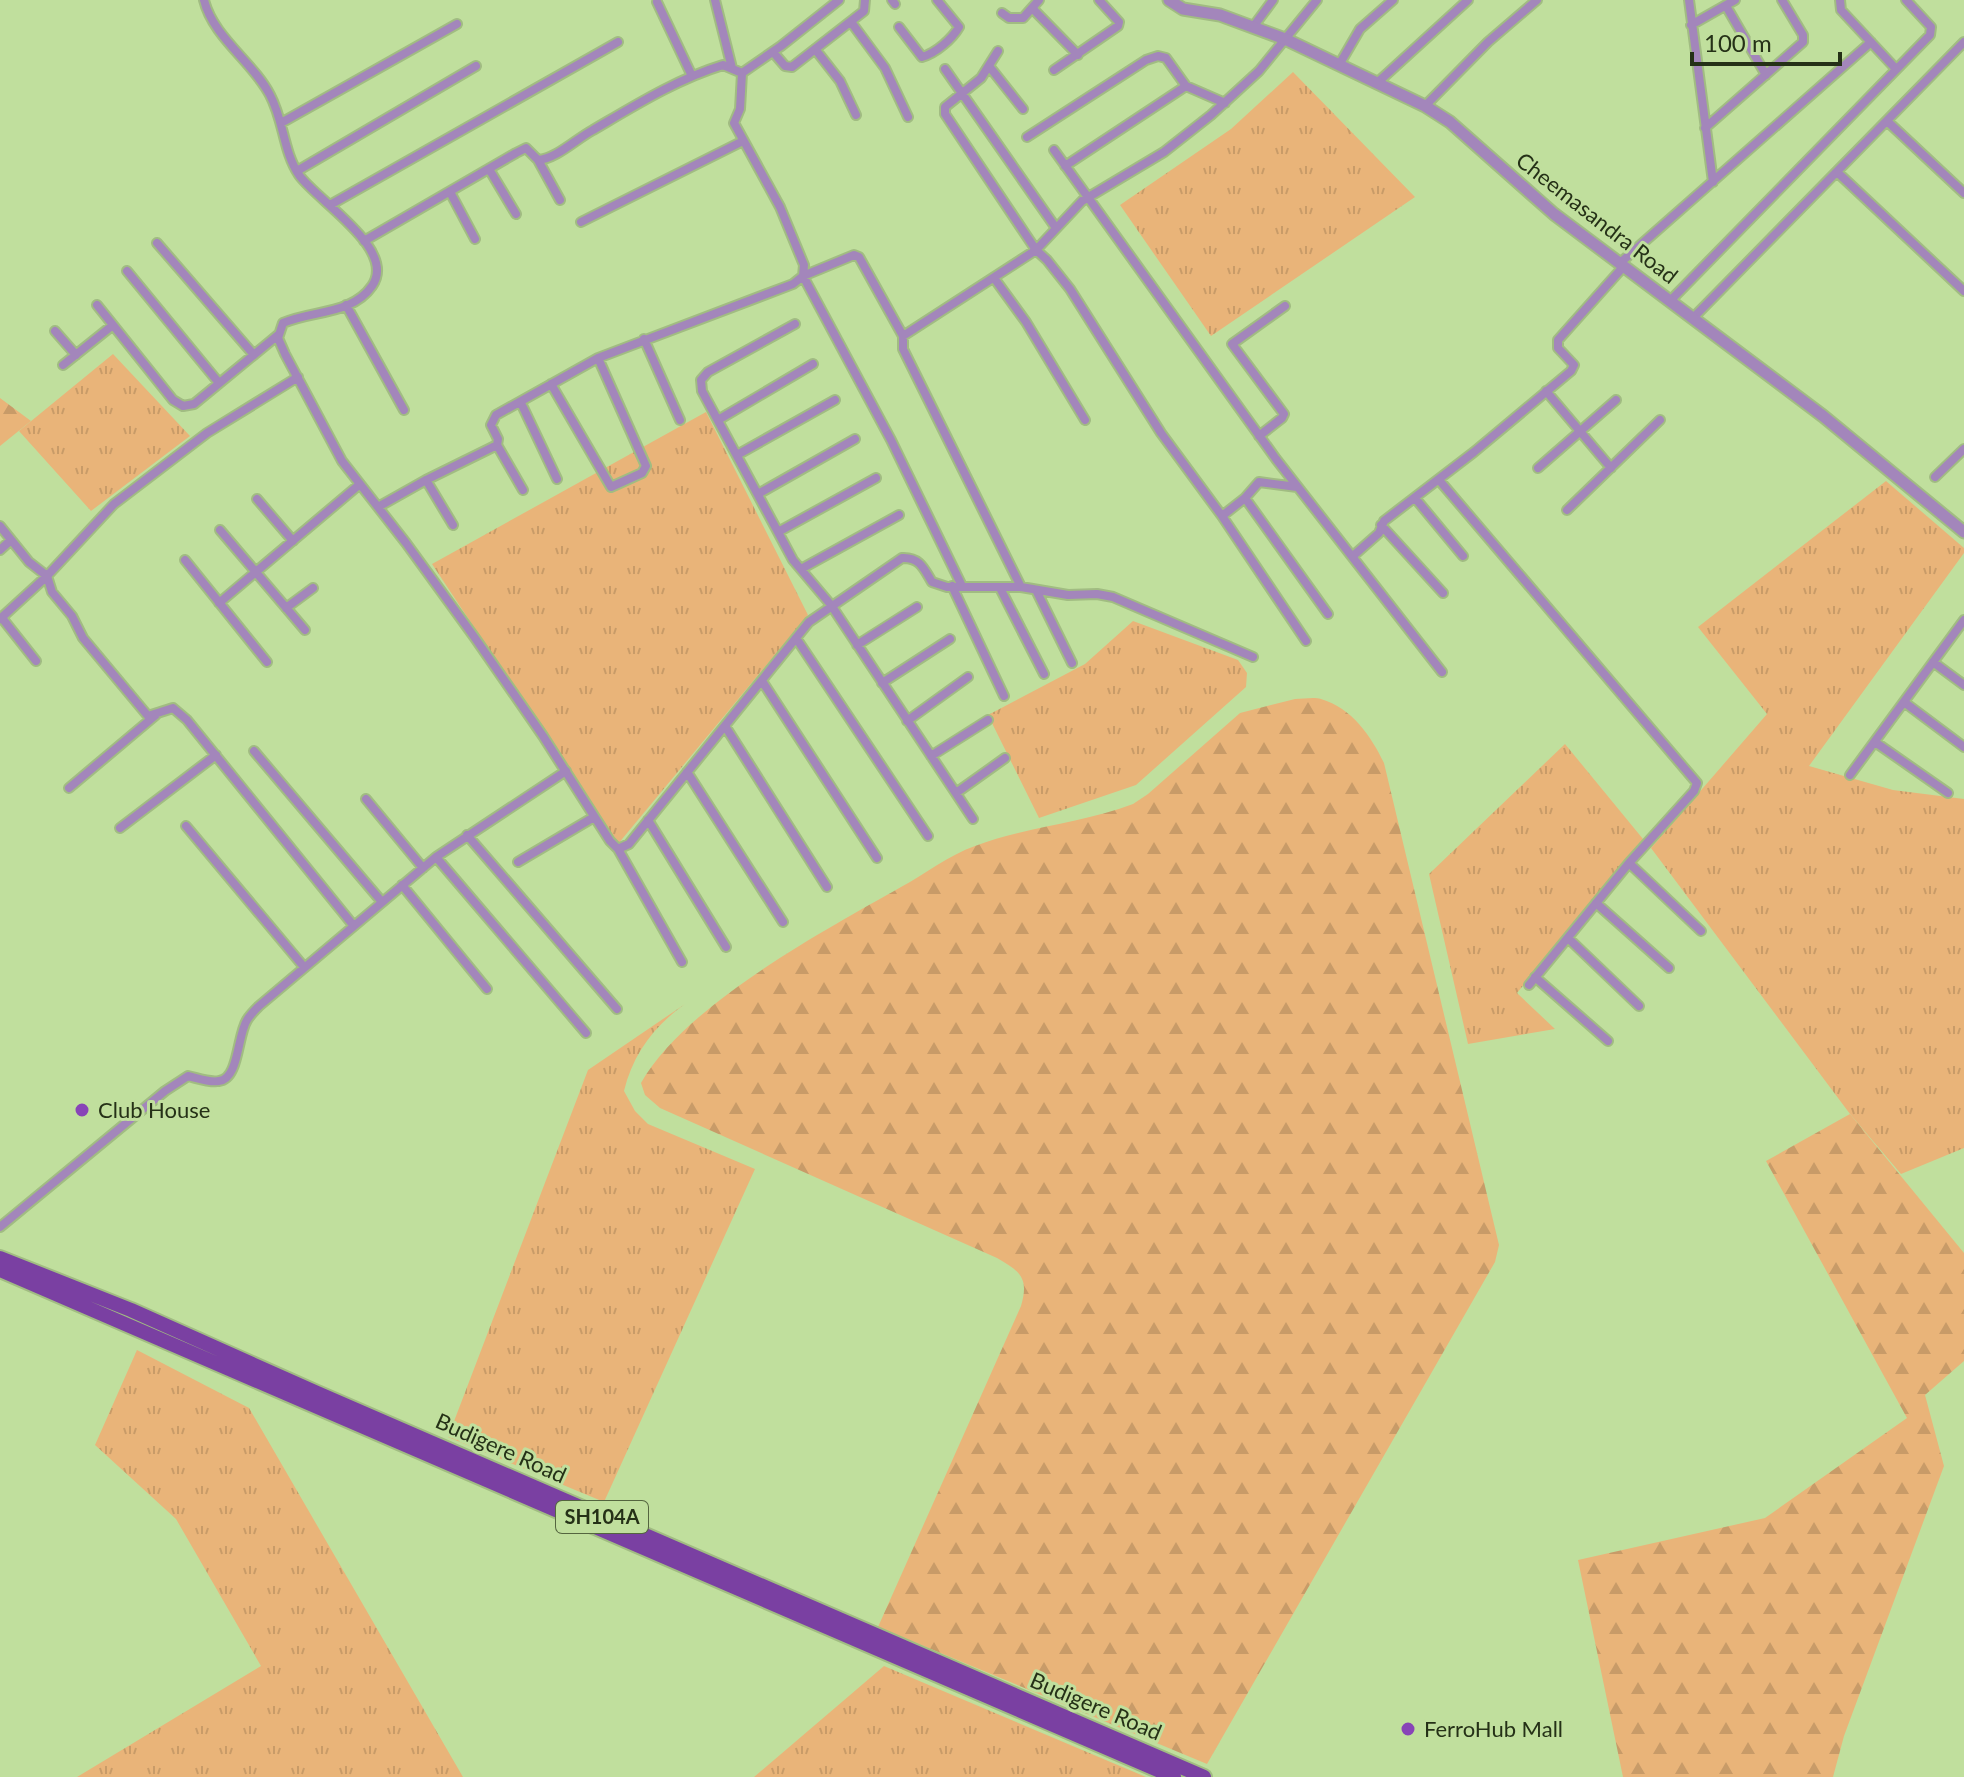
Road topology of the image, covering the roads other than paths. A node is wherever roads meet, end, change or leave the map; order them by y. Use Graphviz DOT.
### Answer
graph roads {
  1 [pos="204,0"];
  2 [pos="715,0"];
  3 [pos="839,0"];
  4 [pos="865,0"];
  5 [pos="937,0"];
  6 [pos="1039,0"];
  7 [pos="1099,0"];
  8 [pos="1169,0"];
  9 [pos="1273,0"];
  10 [pos="1317,0"];
  11 [pos="1393,0"];
  12 [pos="1468,0"];
  13 [pos="1537,0"];
  14 [pos="1689,0"];
  15 [pos="1735,0"];
  16 [pos="1782,0"];
  17 [pos="1840,0"];
  18 [pos="1906,0"];
  19 [pos="657,2"];
  20 [pos="1726,6"];
  21 [pos="1032,8"];
  22 [pos="1002,13"];
  23 [pos="851,22"];
  24 [pos="457,24"];
  25 [pos="1691,25"];
  26 [pos="899,27"];
  27 [pos="1253,27"];
  28 [pos="1285,39"];
  29 [pos="618,42"];
  30 [pos="1871,42"];
  31 [pos="1964,42"];
  32 [pos="815,49"];
  33 [pos="998,51"];
  34 [pos="773,52"];
  35 [pos="1078,55"];
  36 [pos="1339,65"];
  37 [pos="476,66"];
  38 [pos="989,66"];
  39 [pos="732,68"];
  40 [pos="945,69"];
  41 [pos="1896,69"];
  42 [pos="1054,70"];
  43 [pos="742,73"];
  44 [pos="1766,75"];
  45 [pos="692,76"];
  46 [pos="1377,83"];
  47 [pos="1186,86"];
  48 [pos="962,93"];
  49 [pos="1225,103"];
  50 [pos="1425,106"];
  51 [pos="1023,109"];
  52 [pos="856,115"];
  53 [pos="908,117"];
  54 [pos="1887,121"];
  55 [pos="281,123"];
  56 [pos="1705,128"];
  57 [pos="1027,137"];
  58 [pos="743,141"];
  59 [pos="1054,150"];
  60 [pos="538,160"];
  61 [pos="1065,166"];
  62 [pos="489,169"];
  63 [pos="297,171"];
  64 [pos="1837,172"];
  65 [pos="1713,182"];
  66 [pos="450,192"];
  67 [pos="1964,193"];
  68 [pos="1087,199"];
  69 [pos="560,200"];
  70 [pos="330,205"];
  71 [pos="516,214"];
  72 [pos="581,222"];
  73 [pos="1056,228"];
  74 [pos="475,239"];
  75 [pos="364,241"];
  76 [pos="157,243"];
  77 [pos="1036,250"];
  78 [pos="1622,265"];
  79 [pos="127,271"];
  80 [pos="803,276"];
  81 [pos="994,278"];
  82 [pos="1962,286"];
  83 [pos="1670,301"];
  84 [pos="97,305"];
  85 [pos="346,305"];
  86 [pos="1285,306"];
  87 [pos="1693,318"];
  88 [pos="795,324"];
  89 [pos="113,325"];
  90 [pos="55,331"];
  91 [pos="278,335"];
  92 [pos="903,336"];
  93 [pos="644,339"];
  94 [pos="76,355"];
  95 [pos="254,355"];
  96 [pos="598,358"];
  97 [pos="813,364"];
  98 [pos="63,365"];
  99 [pos="298,377"];
  100 [pos="219,383"];
  101 [pos="551,384"];
  102 [pos="1546,391"];
  103 [pos="835,400"];
  104 [pos="1616,400"];
  105 [pos="521,403"];
  106 [pos="404,410"];
  107 [pos="680,420"];
  108 [pos="718,420"];
  109 [pos="1085,420"];
  110 [pos="1660,420"];
  111 [pos="1581,432"];
  112 [pos="1259,436"];
  113 [pos="855,439"];
  114 [pos="497,445"];
  115 [pos="1964,449"];
  116 [pos="737,455"];
  117 [pos="1538,468"];
  118 [pos="1611,468"];
  119 [pos="1935,477"];
  120 [pos="876,478"];
  121 [pos="557,479"];
  122 [pos="426,480"];
  123 [pos="1439,480"];
  124 [pos="360,484"];
  125 [pos="1298,487"];
  126 [pos="523,490"];
  127 [pos="758,494"];
  128 [pos="1245,498"];
  129 [pos="1415,498"];
  130 [pos="257,499"];
  131 [pos="378,507"];
  132 [pos="1567,510"];
  133 [pos="899,515"];
  134 [pos="1222,516"];
  135 [pos="453,525"];
  136 [pos="1381,525"];
  137 [pos="0,526"];
  138 [pos="220,530"];
  139 [pos="778,532"];
  140 [pos="1964,532"];
  141 [pos="11,540"];
  142 [pos="293,541"];
  143 [pos="0,550"];
  144 [pos="1353,556"];
  145 [pos="1463,556"];
  146 [pos="185,560"];
  147 [pos="801,569"];
  148 [pos="256,572"];
  149 [pos="47,576"];
  150 [pos="957,586"];
  151 [pos="1021,587"];
  152 [pos="313,588"];
  153 [pos="1000,588"];
  154 [pos="1036,590"];
  155 [pos="1443,593"];
  156 [pos="219,603"];
  157 [pos="831,605"];
  158 [pos="917,607"];
  159 [pos="286,608"];
  160 [pos="1328,614"];
  161 [pos="1,619"];
  162 [pos="1964,621"];
  163 [pos="305,630"];
  164 [pos="796,638"];
  165 [pos="950,639"];
  166 [pos="1306,641"];
  167 [pos="857,645"];
  168 [pos="1253,657"];
  169 [pos="36,661"];
  170 [pos="267,662"];
  171 [pos="1933,662"];
  172 [pos="1072,663"];
  173 [pos="1442,672"];
  174 [pos="1044,674"];
  175 [pos="968,677"];
  176 [pos="762,681"];
  177 [pos="882,683"];
  178 [pos="1964,685"];
  179 [pos="1004,696"];
  180 [pos="1904,702"];
  181 [pos="159,712"];
  182 [pos="988,720"];
  183 [pos="907,721"];
  184 [pos="725,726"];
  185 [pos="1875,742"];
  186 [pos="1964,747"];
  187 [pos="254,751"];
  188 [pos="216,755"];
  189 [pos="931,756"];
  190 [pos="1005,758"];
  191 [pos="566,771"];
  192 [pos="687,772"];
  193 [pos="1850,775"];
  194 [pos="69,788"];
  195 [pos="956,793"];
  196 [pos="1948,793"];
  197 [pos="366,799"];
  198 [pos="594,817"];
  199 [pos="973,819"];
  200 [pos="648,820"];
  201 [pos="186,826"];
  202 [pos="120,828"];
  203 [pos="467,835"];
  204 [pos="928,836"];
  205 [pos="618,849"];
  206 [pos="436,857"];
  207 [pos="877,858"];
  208 [pos="518,862"];
  209 [pos="1629,863"];
  210 [pos="423,868"];
  211 [pos="402,885"];
  212 [pos="827,887"];
  213 [pos="382,902"];
  214 [pos="1596,903"];
  215 [pos="783,922"];
  216 [pos="353,925"];
  217 [pos="1701,931"];
  218 [pos="1568,938"];
  219 [pos="726,947"];
  220 [pos="682,962"];
  221 [pos="304,967"];
  222 [pos="1669,968"];
  223 [pos="487,989"];
  224 [pos="1639,1006"];
  225 [pos="617,1009"];
  226 [pos="586,1033"];
  227 [pos="1608,1041"];
  228 [pos="0,1227"];
  229 [pos="0,1258"];
  230 [pos="0,1270"];
  231 [pos="1174,1777"];
  232 [pos="1204,1777"];
  1 -- 55 [label="street"];
  2 -- 39 [label="street"];
  3 -- 34 [label="street"];
  4 -- 23 [label="street"];
  5 -- 26 [label="street"];
  6 -- 21 [label="street"];
  7 -- 35 [label="street"];
  8 -- 27 [label="street, Cheemasandra Road"];
  9 -- 27 [label="street"];
  10 -- 28 [label="street"];
  11 -- 36 [label="street"];
  12 -- 46 [label="street"];
  13 -- 50 [label="street"];
  14 -- 25 [label="street"];
  15 -- 20 [label="street"];
  16 -- 44 [label="street"];
  17 -- 30 [label="street"];
  18 -- 41 [label="street"];
  19 -- 45 [label="street"];
  20 -- 25 [label="street"];
  20 -- 44 [label="street"];
  21 -- 22 [label="street"];
  21 -- 35 [label="street"];
  23 -- 32 [label="street"];
  23 -- 53 [label="street"];
  24 -- 55 [label="street"];
  25 -- 56 [label="street"];
  27 -- 28 [label="street, Cheemasandra Road"];
  28 -- 36 [label="street, Cheemasandra Road"];
  28 -- 49 [label="street"];
  29 -- 70 [label="street"];
  30 -- 41 [label="street"];
  30 -- 65 [label="street"];
  31 -- 54 [label="street"];
  32 -- 34 [label="street"];
  32 -- 52 [label="street"];
  33 -- 38 [label="street"];
  34 -- 43 [label="street"];
  35 -- 42 [label="street"];
  36 -- 46 [label="street, Cheemasandra Road"];
  37 -- 63 [label="street"];
  38 -- 48 [label="street"];
  38 -- 51 [label="street"];
  39 -- 43 [label="street"];
  39 -- 45 [label="street"];
  40 -- 48 [label="street"];
  41 -- 83 [label="street"];
  43 -- 58 [label="street"];
  44 -- 56 [label="street"];
  45 -- 60 [label="street"];
  46 -- 50 [label="street, Cheemasandra Road"];
  47 -- 49 [label="street"];
  47 -- 57 [label="street"];
  47 -- 61 [label="street"];
  48 -- 73 [label="street"];
  48 -- 77 [label="street"];
  49 -- 68 [label="street"];
  50 -- 78 [label="street, Cheemasandra Road"];
  54 -- 64 [label="street"];
  54 -- 67 [label="street"];
  55 -- 63 [label="street"];
  56 -- 65 [label="street"];
  58 -- 72 [label="street"];
  58 -- 80 [label="street"];
  59 -- 61 [label="street"];
  60 -- 62 [label="street"];
  60 -- 69 [label="street"];
  61 -- 68 [label="street"];
  62 -- 66 [label="street"];
  62 -- 71 [label="street"];
  63 -- 70 [label="street"];
  64 -- 82 [label="street"];
  64 -- 87 [label="street"];
  65 -- 78 [label="street"];
  66 -- 74 [label="street"];
  66 -- 75 [label="street"];
  68 -- 73 [label="street"];
  68 -- 112 [label="street"];
  70 -- 75 [label="street"];
  73 -- 77 [label="street"];
  75 -- 85 [label="street"];
  76 -- 95 [label="street"];
  77 -- 81 [label="street"];
  77 -- 134 [label="street"];
  78 -- 83 [label="street, Cheemasandra Road"];
  78 -- 102 [label="street"];
  79 -- 100 [label="street"];
  80 -- 92 [label="street"];
  80 -- 93 [label="street"];
  80 -- 150 [label="street"];
  81 -- 92 [label="street"];
  81 -- 109 [label="street"];
  83 -- 87 [label="street, Cheemasandra Road"];
  84 -- 89 [label="street"];
  85 -- 91 [label="street"];
  85 -- 106 [label="street"];
  86 -- 112 [label="street"];
  87 -- 140 [label="street, Cheemasandra Road"];
  88 -- 108 [label="street"];
  89 -- 94 [label="street"];
  89 -- 100 [label="street"];
  90 -- 94 [label="street"];
  91 -- 95 [label="street"];
  91 -- 99 [label="street"];
  92 -- 151 [label="street"];
  93 -- 96 [label="street"];
  93 -- 107 [label="street"];
  94 -- 98 [label="street"];
  95 -- 100 [label="street"];
  96 -- 101 [label="street"];
  96 -- 101 [label="street"];
  97 -- 108 [label="street"];
  99 -- 124 [label="street"];
  99 -- 149 [label="street"];
  101 -- 105 [label="street"];
  102 -- 111 [label="street"];
  102 -- 123 [label="street"];
  103 -- 116 [label="street"];
  104 -- 111 [label="street"];
  105 -- 114 [label="street"];
  105 -- 121 [label="street"];
  108 -- 116 [label="street"];
  110 -- 118 [label="street"];
  111 -- 117 [label="street"];
  111 -- 118 [label="street"];
  112 -- 125 [label="street"];
  113 -- 127 [label="street"];
  114 -- 122 [label="street"];
  114 -- 126 [label="street"];
  115 -- 119 [label="street"];
  116 -- 127 [label="street"];
  118 -- 132 [label="street"];
  120 -- 139 [label="street"];
  122 -- 131 [label="street"];
  122 -- 135 [label="street"];
  123 -- 129 [label="street"];
  123 -- 209 [label="street"];
  124 -- 131 [label="street"];
  124 -- 142 [label="street"];
  125 -- 128 [label="street"];
  125 -- 144 [label="street"];
  127 -- 139 [label="street"];
  128 -- 134 [label="street"];
  128 -- 160 [label="street"];
  129 -- 136 [label="street"];
  129 -- 145 [label="street"];
  130 -- 142 [label="street"];
  131 -- 191 [label="street"];
  133 -- 147 [label="street"];
  134 -- 166 [label="street"];
  136 -- 144 [label="street"];
  136 -- 155 [label="street"];
  137 -- 141 [label="street"];
  138 -- 148 [label="street"];
  139 -- 147 [label="street"];
  141 -- 143 [label="street"];
  141 -- 149 [label="street"];
  142 -- 148 [label="street"];
  144 -- 173 [label="street"];
  146 -- 156 [label="street"];
  147 -- 157 [label="street"];
  148 -- 156 [label="street"];
  148 -- 159 [label="street"];
  149 -- 161 [label="street"];
  149 -- 181 [label="street"];
  150 -- 153 [label="street"];
  150 -- 157 [label="street"];
  150 -- 179 [label="street"];
  151 -- 153 [label="street"];
  151 -- 154 [label="street"];
  152 -- 159 [label="street"];
  153 -- 174 [label="street"];
  154 -- 168 [label="street"];
  154 -- 172 [label="street"];
  156 -- 170 [label="street"];
  157 -- 164 [label="street"];
  157 -- 167 [label="street"];
  158 -- 167 [label="street"];
  159 -- 163 [label="street"];
  161 -- 169 [label="street"];
  162 -- 171 [label="street"];
  164 -- 176 [label="street"];
  164 -- 204 [label="street"];
  165 -- 177 [label="street"];
  167 -- 177 [label="street"];
  171 -- 178 [label="street"];
  171 -- 180 [label="street"];
  175 -- 183 [label="street"];
  176 -- 184 [label="street"];
  176 -- 207 [label="street"];
  177 -- 183 [label="street"];
  180 -- 185 [label="street"];
  180 -- 186 [label="street"];
  181 -- 188 [label="street"];
  181 -- 194 [label="street"];
  182 -- 189 [label="street"];
  183 -- 189 [label="street"];
  184 -- 192 [label="street"];
  184 -- 212 [label="street"];
  185 -- 193 [label="street"];
  185 -- 196 [label="street"];
  187 -- 213 [label="street"];
  188 -- 202 [label="street"];
  188 -- 216 [label="street"];
  189 -- 195 [label="street"];
  190 -- 195 [label="street"];
  191 -- 198 [label="street"];
  191 -- 203 [label="street"];
  192 -- 200 [label="street"];
  192 -- 215 [label="street"];
  195 -- 199 [label="street"];
  197 -- 210 [label="street"];
  198 -- 205 [label="street"];
  198 -- 208 [label="street"];
  200 -- 205 [label="street"];
  200 -- 219 [label="street"];
  201 -- 221 [label="street"];
  203 -- 206 [label="street"];
  203 -- 225 [label="street"];
  205 -- 220 [label="street"];
  206 -- 210 [label="street"];
  206 -- 226 [label="street"];
  209 -- 214 [label="street"];
  209 -- 217 [label="street"];
  210 -- 211 [label="street"];
  211 -- 213 [label="street"];
  211 -- 223 [label="street"];
  213 -- 216 [label="street"];
  214 -- 218 [label="street"];
  214 -- 222 [label="street"];
  216 -- 221 [label="street"];
  218 -- 224 [label="street"];
  218 -- 227 [label="street"];
  221 -- 228 [label="street"];
  229 -- 232 [label="main road, Budigere Road / SH104A"];
  230 -- 231 [label="main road, Budigere Road / SH104A"];
}
